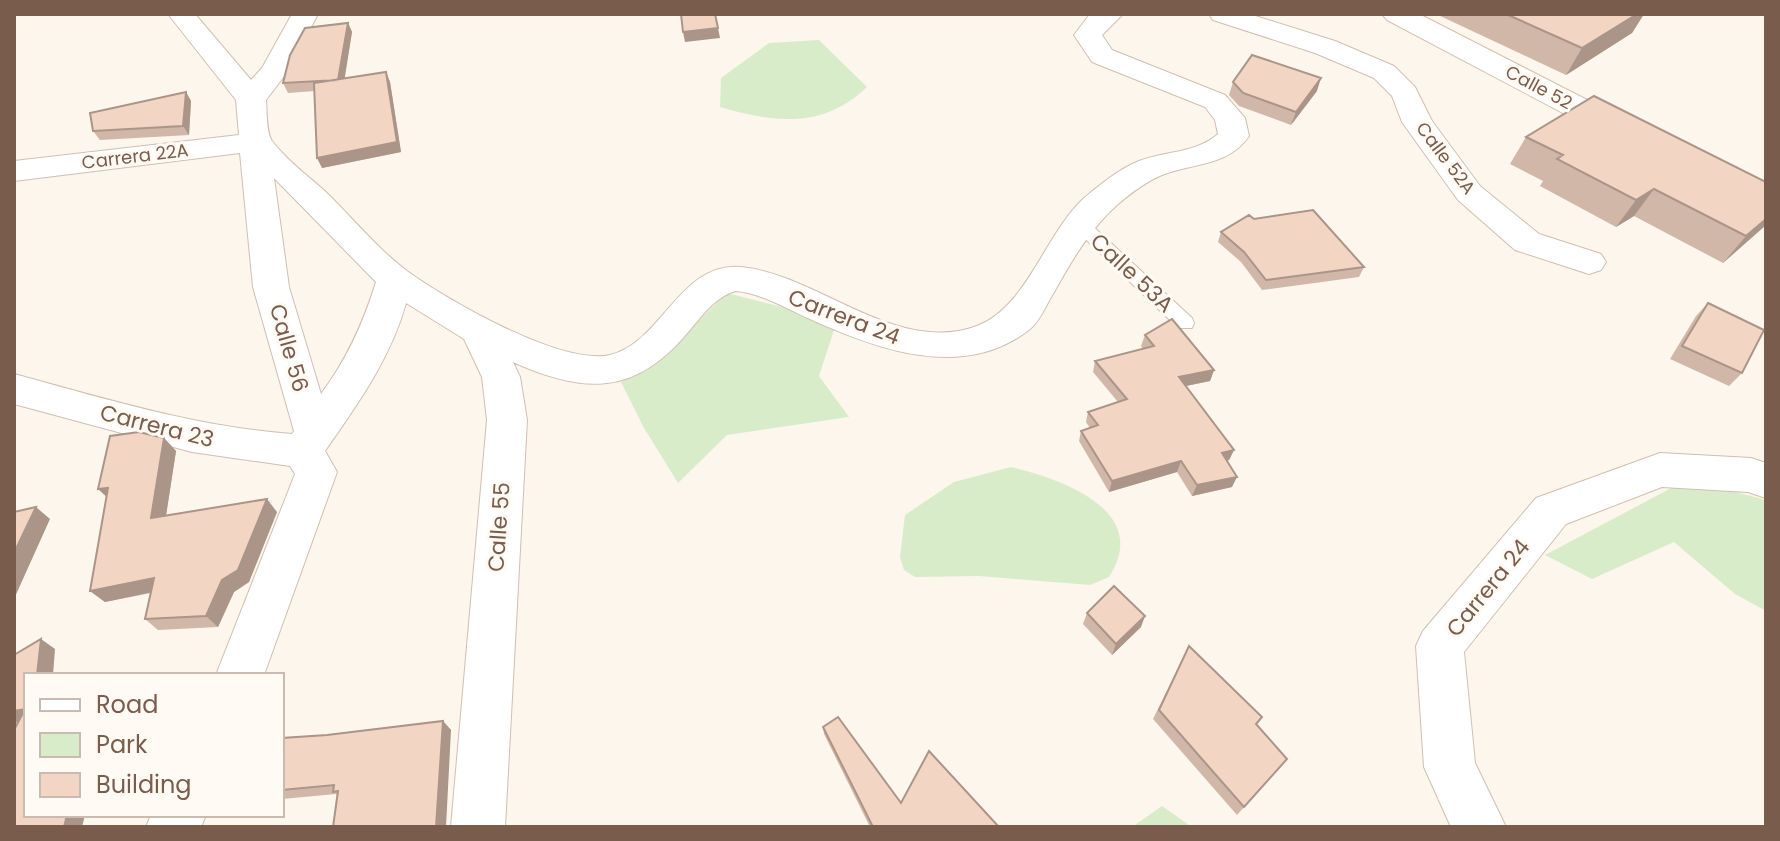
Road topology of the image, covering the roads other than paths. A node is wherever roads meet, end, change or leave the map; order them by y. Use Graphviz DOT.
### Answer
graph roads {
  1 [pos="181,14"];
  2 [pos="305,14"];
  3 [pos="1110,14"];
  4 [pos="1222,14"];
  5 [pos="1397,14"];
  6 [pos="251,99"];
  7 [pos="256,142"];
  8 [pos="1652,146"];
  9 [pos="14,171"];
  10 [pos="1079,223"];
  11 [pos="1589,262"];
  12 [pos="394,279"];
  13 [pos="1185,323"];
  14 [pos="479,331"];
  15 [pos="14,389"];
  16 [pos="308,442"];
  17 [pos="1766,481"];
  18 [pos="241,673"];
  19 [pos="478,827"];
  20 [pos="1479,827"];
  1 -- 6 [label="street"];
  2 -- 6 [label="street"];
  3 -- 10 [label="street, Carrera 24"];
  4 -- 11 [label="street, Calle 52A"];
  5 -- 8 [label="street, Calle 52"];
  6 -- 7 [label="street, Calle 56"];
  7 -- 9 [label="street, Carrera 22A"];
  7 -- 12 [label="street"];
  7 -- 16 [label="street, Calle 56"];
  10 -- 13 [label="lane, Calle 53A"];
  10 -- 14 [label="street, Carrera 24"];
  12 -- 14 [label="street"];
  12 -- 16 [label="street"];
  14 -- 19 [label="street, Calle 55"];
  15 -- 16 [label="street, Carrera 23"];
  16 -- 18 [label="street, Calle 56"];
  17 -- 20 [label="street, Carrera 24"];
}
